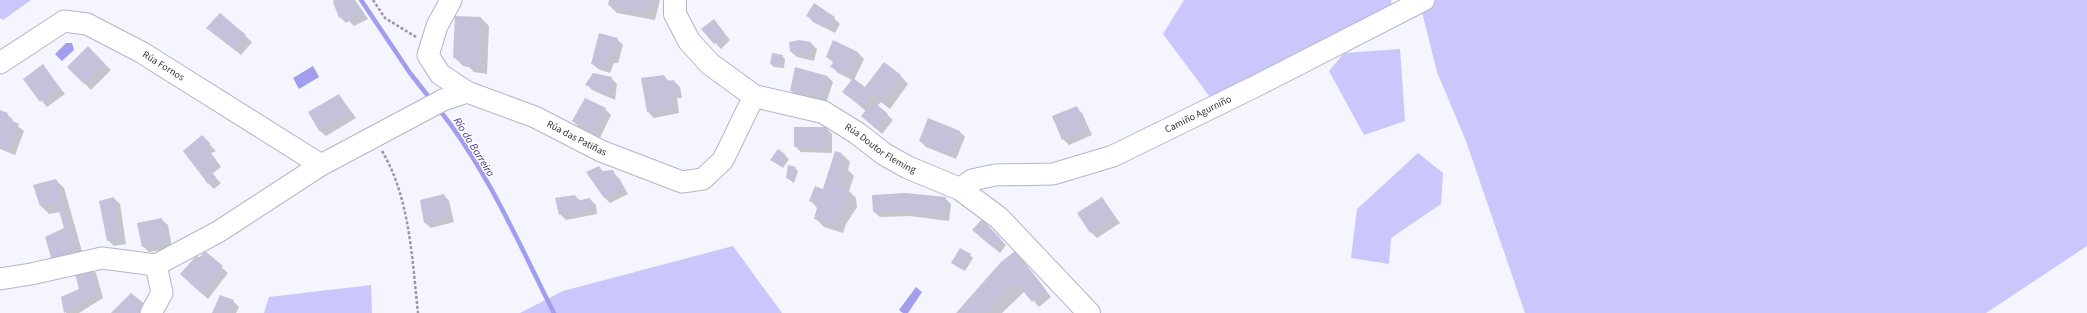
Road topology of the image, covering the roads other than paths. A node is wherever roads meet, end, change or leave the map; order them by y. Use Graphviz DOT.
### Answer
graph roads {
  1 [pos="451,0"];
  2 [pos="675,0"];
  3 [pos="1424,0"];
  4 [pos="0,63"];
  5 [pos="467,92"];
  6 [pos="754,96"];
  7 [pos="321,165"];
  8 [pos="960,189"];
  9 [pos="156,265"];
  10 [pos="0,279"];
  11 [pos="151,313"];
  12 [pos="1089,313"];
  1 -- 5 [label="street, Rúa das Patiñas"];
  2 -- 6 [label="main road, Rúa Doutor Fleming"];
  3 -- 8 [label="street, Camiño Agurniño"];
  4 -- 7 [label="street, Rúa Fornos"];
  5 -- 6 [label="street, Rúa das Patiñas"];
  5 -- 7 [label="street"];
  6 -- 8 [label="main road, Rúa Doutor Fleming"];
  7 -- 9 [label="street"];
  8 -- 12 [label="main road, Rúa Doutor Fleming"];
  9 -- 10 [label="street"];
  9 -- 11 [label="street"];
}
